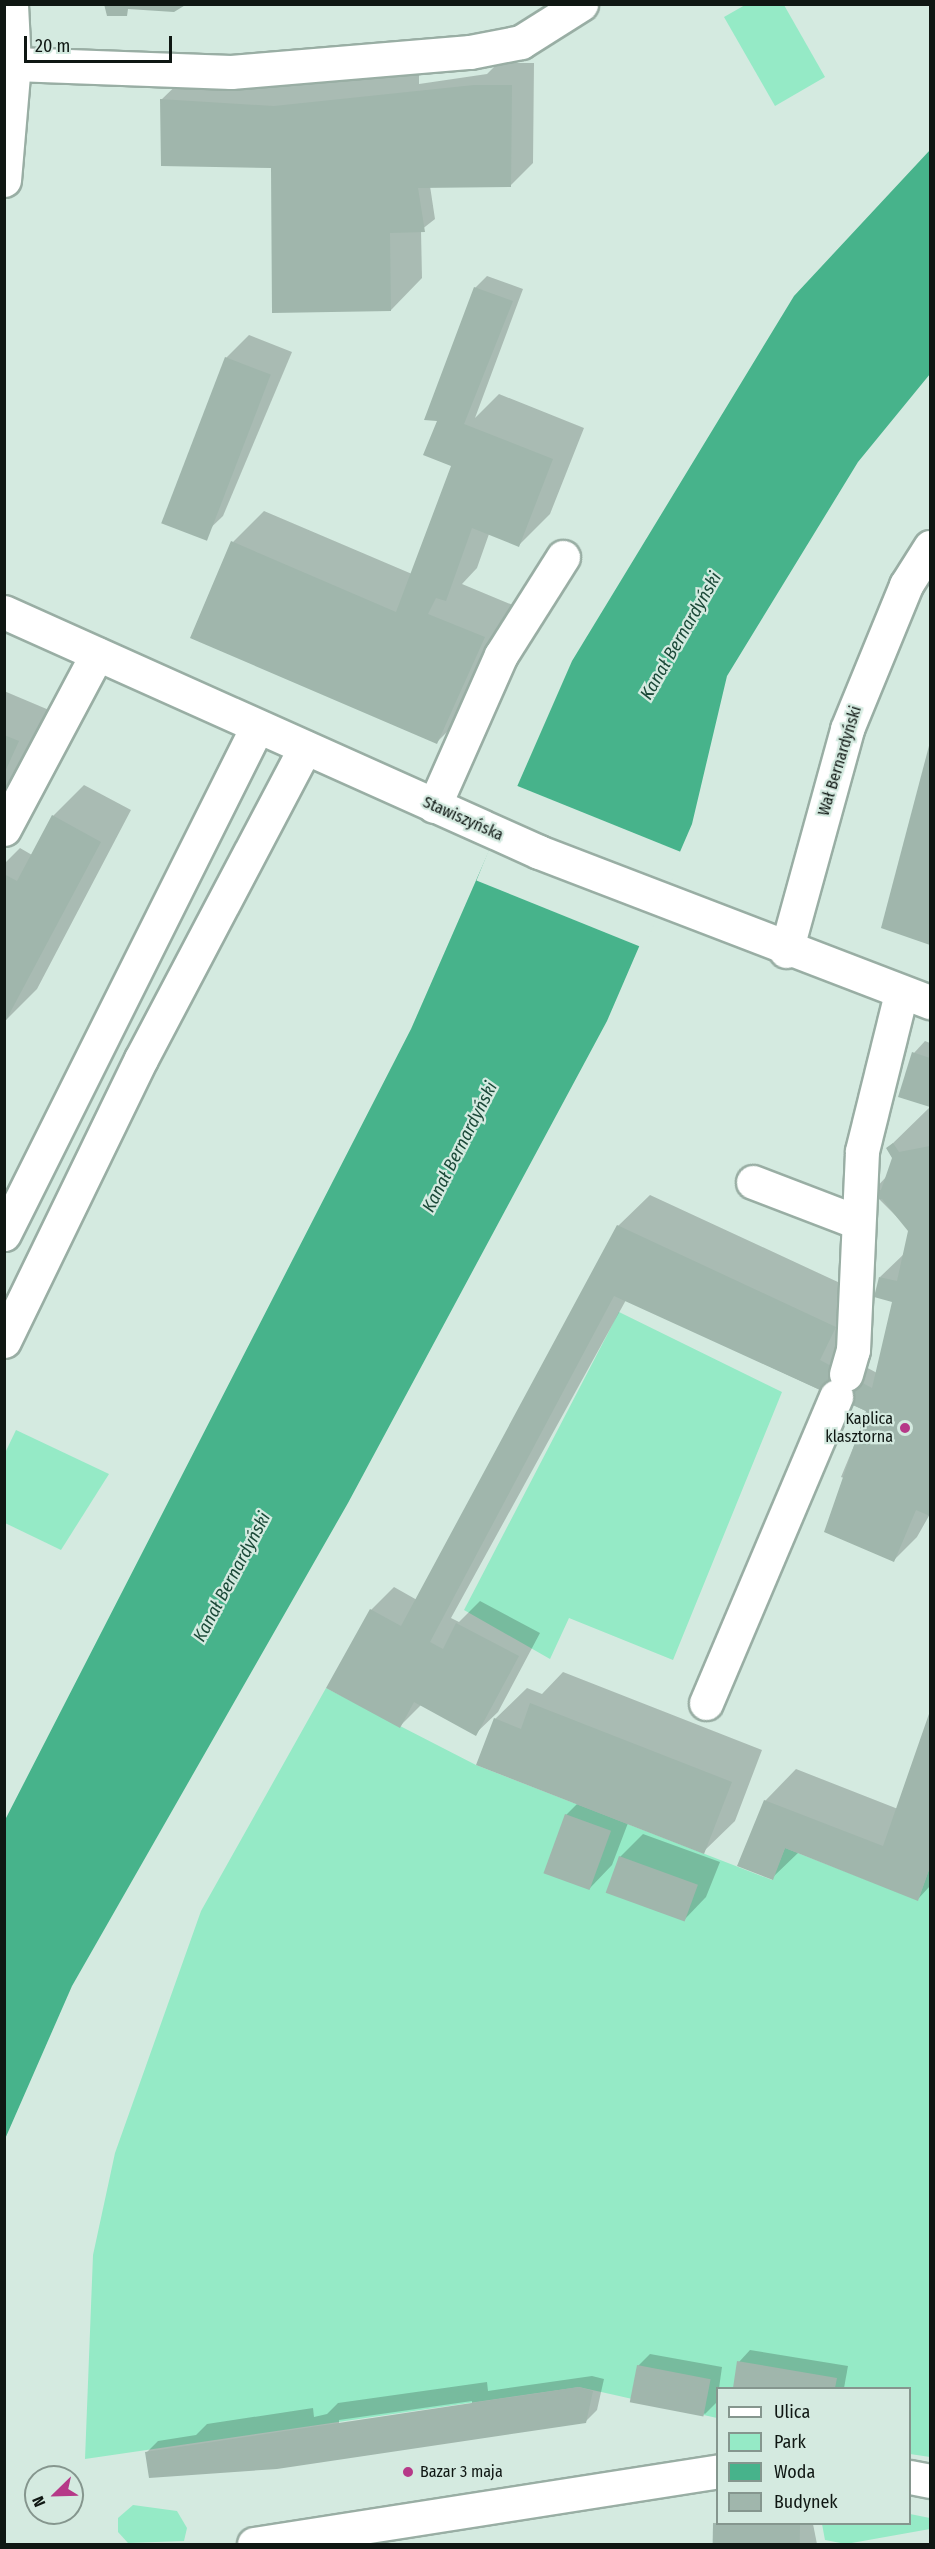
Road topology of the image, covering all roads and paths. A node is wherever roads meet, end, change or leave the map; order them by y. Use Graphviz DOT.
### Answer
graph roads {
  1 [pos="11,4"];
  2 [pos="581,4"];
  3 [pos="14,64"];
  4 [pos="4,180"];
  5 [pos="930,547"];
  6 [pos="563,557"];
  7 [pos="4,612"];
  8 [pos="97,654"];
  9 [pos="257,727"];
  10 [pos="305,748"];
  11 [pos="442,810"];
  12 [pos="4,829"];
  13 [pos="786,951"];
  14 [pos="916,998"];
  15 [pos="753,1182"];
  16 [pos="856,1222"];
  17 [pos="4,1234"];
  18 [pos="4,1341"];
  19 [pos="706,1703"];
  20 [pos="716,2471"];
  21 [pos="911,2477"];
  22 [pos="930,2481"];
  23 [pos="254,2544"];
  1 -- 3 [label="street"];
  2 -- 3 [label="street"];
  3 -- 4 [label="street"];
  5 -- 13 [label="street, Wał Bernardyński"];
  6 -- 11 [label="street"];
  7 -- 8 [label="street, Stawiszyńska"];
  8 -- 9 [label="street, Stawiszyńska"];
  8 -- 12 [label="street"];
  9 -- 10 [label="street, Stawiszyńska"];
  9 -- 17 [label="street"];
  10 -- 11 [label="street, Stawiszyńska"];
  10 -- 18 [label="street"];
  11 -- 13 [label="street, Stawiszyńska"];
  13 -- 14 [label="street, Stawiszyńska"];
  14 -- 16 [label="street"];
  15 -- 16 [label="street"];
  16 -- 19 [label="street"];
  20 -- 23 [label="street"];
  21 -- 22 [label="street"];
}
